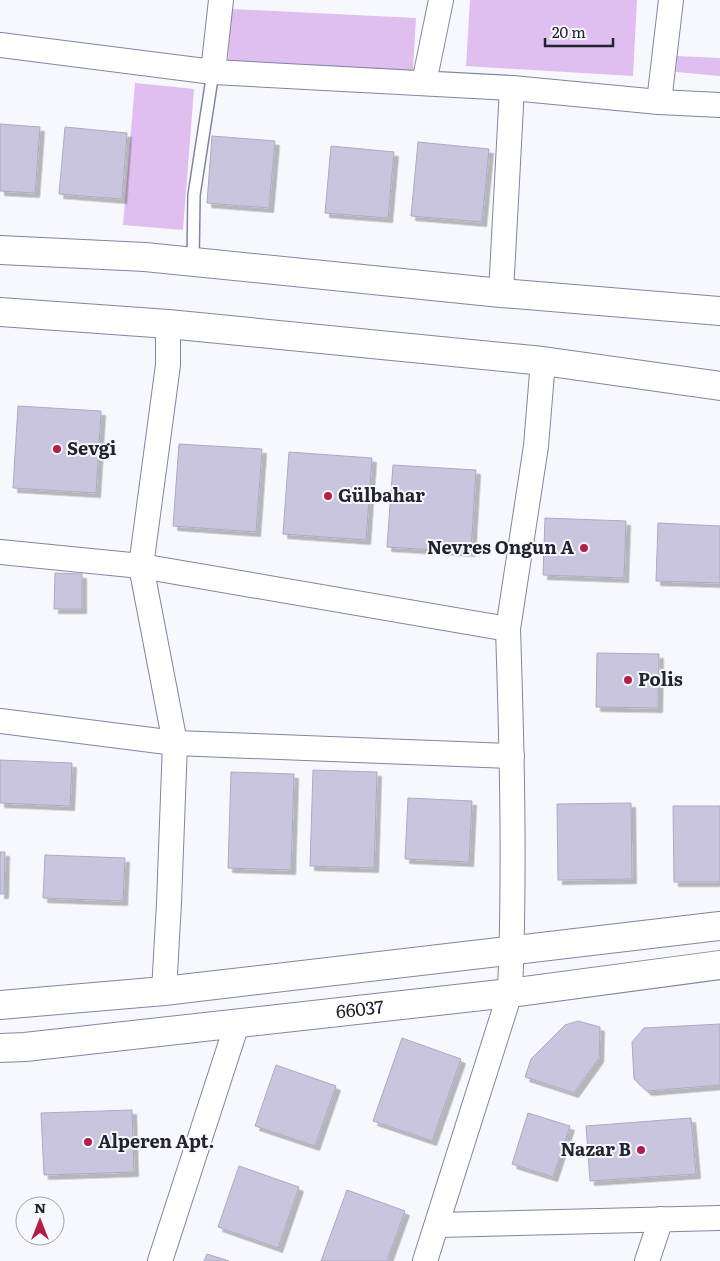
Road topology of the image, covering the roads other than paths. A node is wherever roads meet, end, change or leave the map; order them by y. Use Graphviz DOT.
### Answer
graph roads {
  1 [pos="221,0"];
  2 [pos="440,0"];
  3 [pos="671,0"];
  4 [pos="0,45"];
  5 [pos="212,72"];
  6 [pos="424,83"];
  7 [pos="512,88"];
  8 [pos="658,102"];
  9 [pos="720,105"];
  10 [pos="0,250"];
  11 [pos="193,262"];
  12 [pos="502,293"];
  13 [pos="720,311"];
  14 [pos="0,312"];
  15 [pos="168,324"];
  16 [pos="543,361"];
  17 [pos="720,386"];
  18 [pos="0,552"];
  19 [pos="141,566"];
  20 [pos="508,630"];
  21 [pos="0,721"];
  22 [pos="175,743"];
  23 [pos="512,756"];
  24 [pos="720,926"];
  25 [pos="512,950"];
  26 [pos="720,965"];
  27 [pos="164,991"];
  28 [pos="510,993"];
  29 [pos="0,1005"];
  30 [pos="237,1024"];
  31 [pos="0,1048"];
  32 [pos="720,1218"];
  33 [pos="661,1219"];
  34 [pos="438,1225"];
  35 [pos="160,1261"];
  36 [pos="425,1261"];
  37 [pos="646,1261"];
  1 -- 5 [label="street"];
  2 -- 6 [label="street"];
  3 -- 8 [label="street"];
  4 -- 5 [label="street"];
  5 -- 6 [label="street"];
  5 -- 11 [label="lane"];
  6 -- 7 [label="street"];
  7 -- 8 [label="street"];
  7 -- 12 [label="street"];
  8 -- 9 [label="street"];
  10 -- 11 [label="street"];
  11 -- 12 [label="street"];
  12 -- 13 [label="street"];
  14 -- 15 [label="street"];
  15 -- 16 [label="street"];
  15 -- 19 [label="street"];
  16 -- 17 [label="street"];
  16 -- 20 [label="street"];
  18 -- 19 [label="street"];
  19 -- 20 [label="street"];
  19 -- 22 [label="street"];
  20 -- 23 [label="street"];
  21 -- 22 [label="street"];
  22 -- 23 [label="street"];
  22 -- 27 [label="street"];
  23 -- 25 [label="street"];
  24 -- 25 [label="street"];
  25 -- 27 [label="street"];
  25 -- 28 [label="street"];
  26 -- 28 [label="street, 66037"];
  27 -- 29 [label="street"];
  28 -- 30 [label="street, 66037"];
  28 -- 34 [label="street"];
  30 -- 31 [label="street, 66037"];
  30 -- 35 [label="street"];
  32 -- 33 [label="street"];
  33 -- 34 [label="street"];
  33 -- 37 [label="street"];
  34 -- 36 [label="street"];
}
